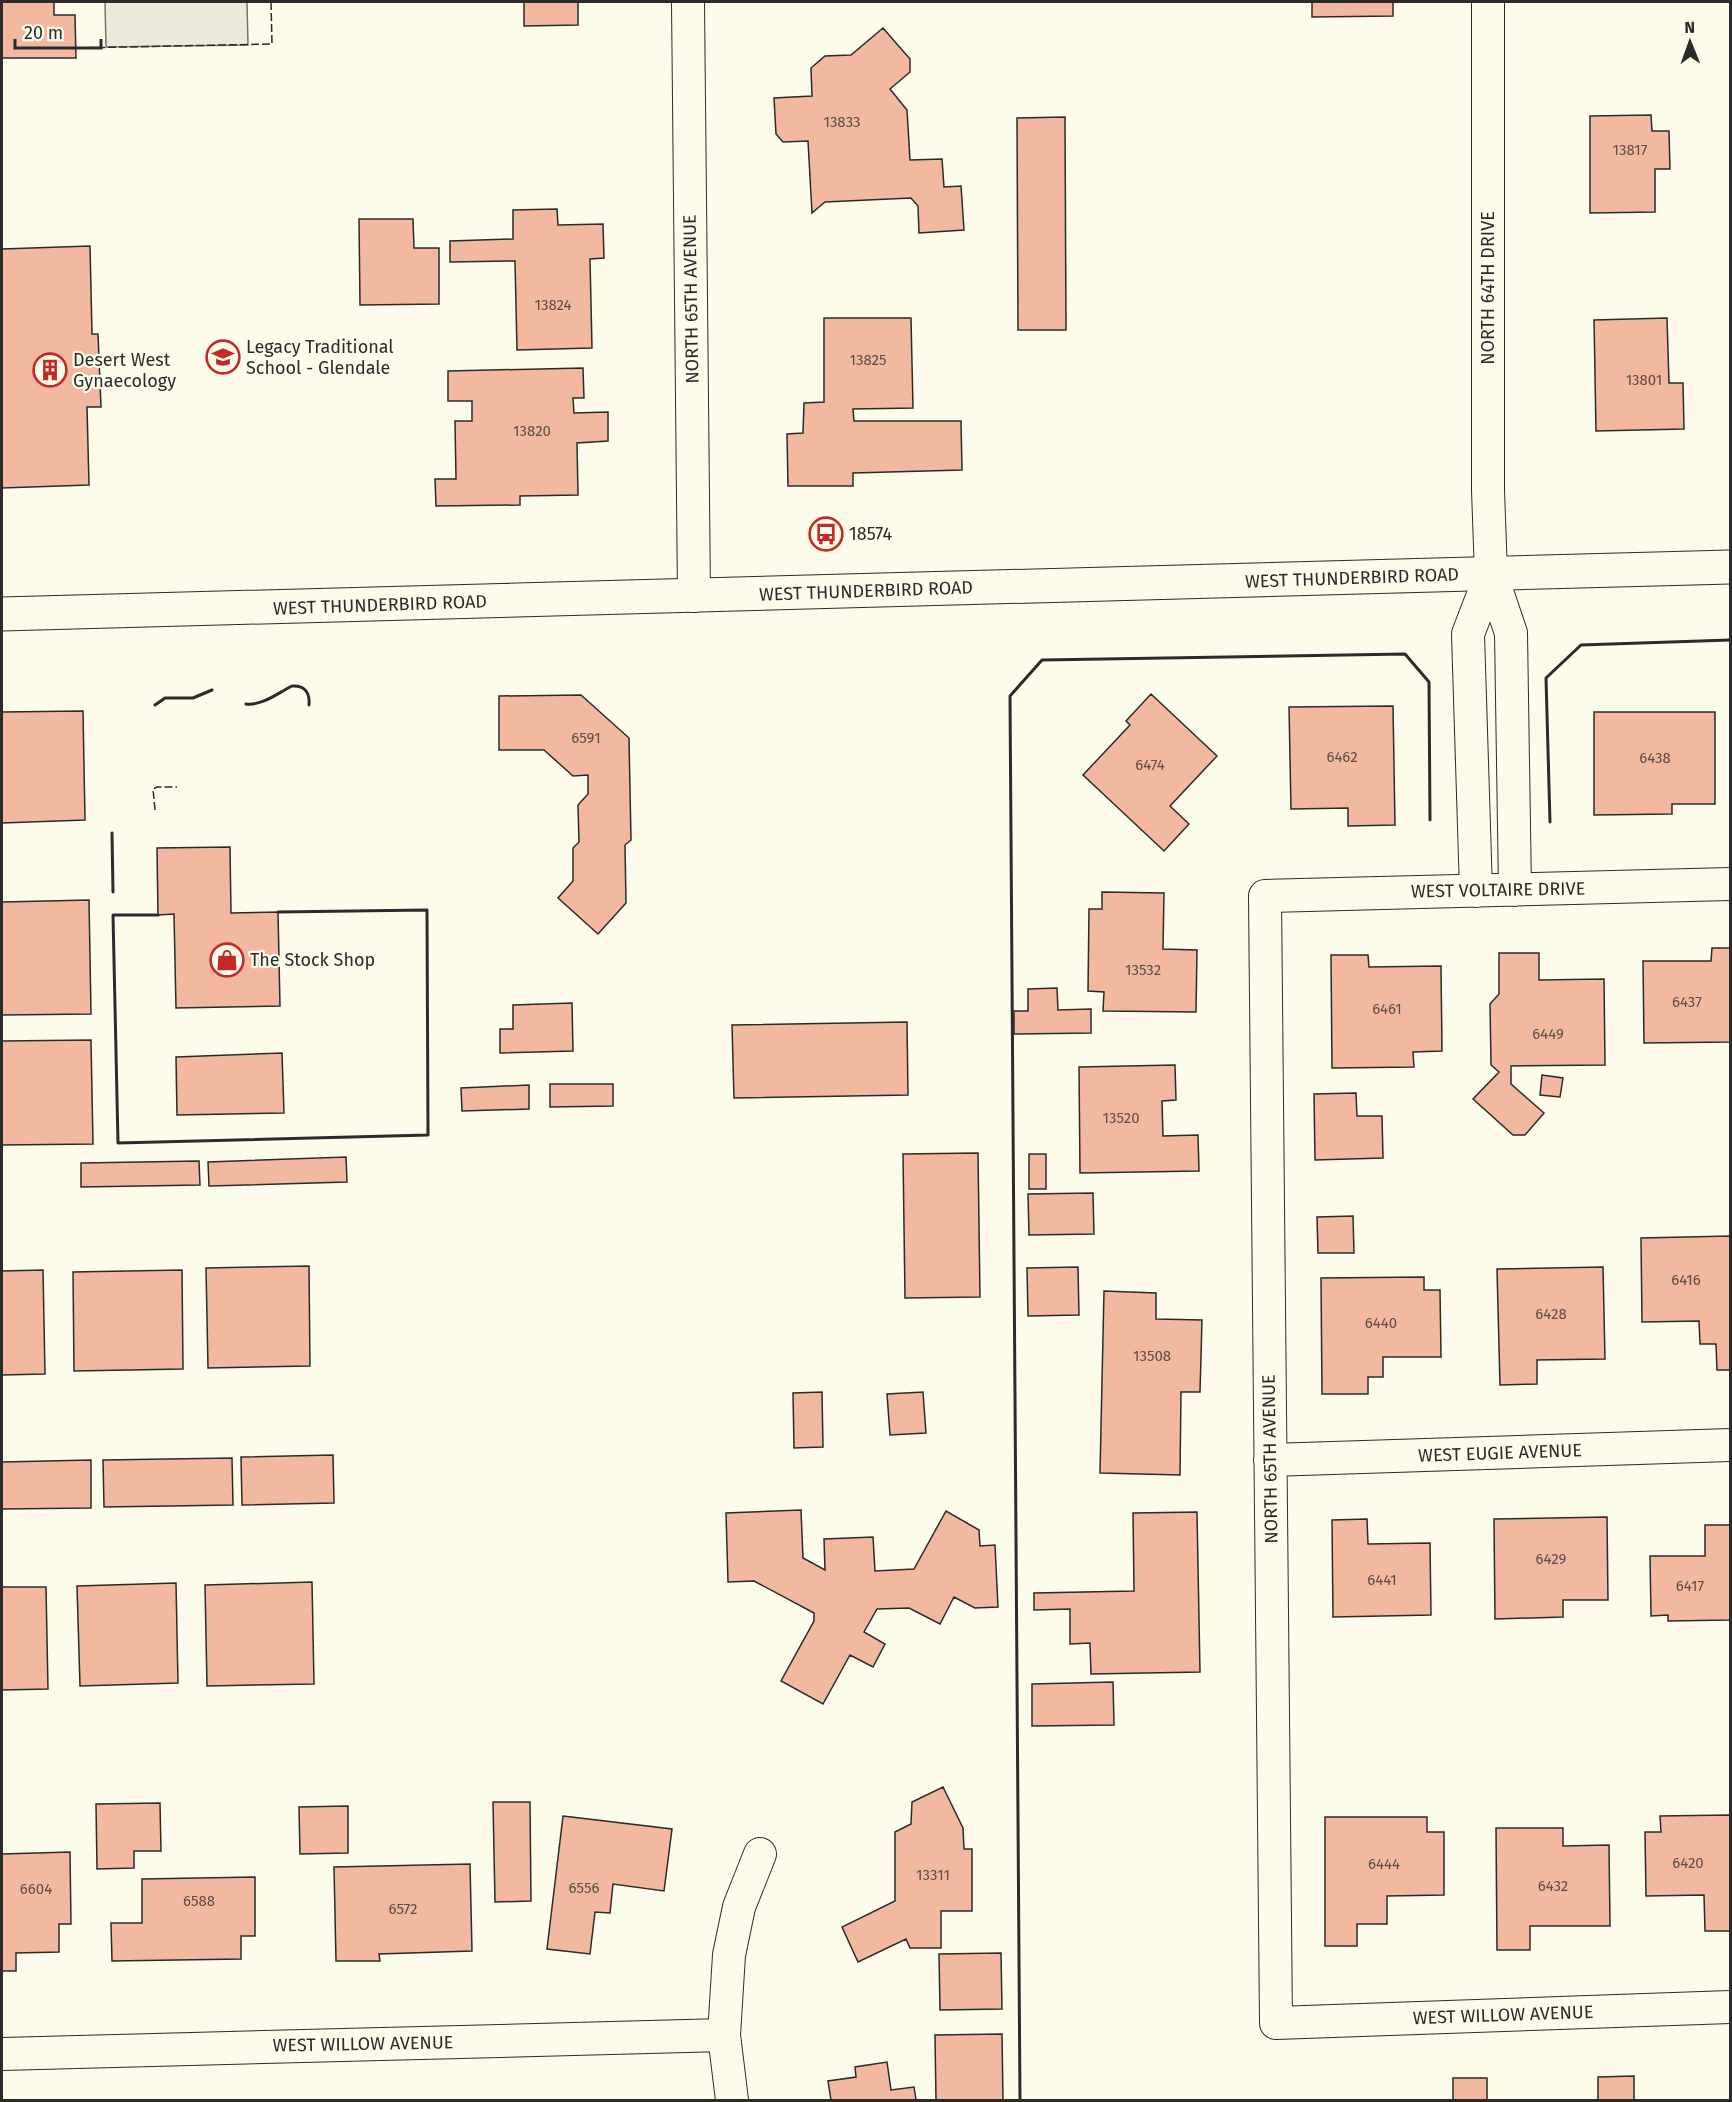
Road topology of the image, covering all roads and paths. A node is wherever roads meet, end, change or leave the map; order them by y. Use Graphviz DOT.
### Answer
graph roads {
  1 [pos="688,2"];
  2 [pos="1488,2"];
  3 [pos="1731,567"];
  4 [pos="1491,574"];
  5 [pos="694,596"];
  6 [pos="2,614"];
  7 [pos="1472,758"];
  8 [pos="1512,758"];
  9 [pos="1731,884"];
  10 [pos="1515,890"];
  11 [pos="1476,891"];
  12 [pos="1265,896"];
  13 [pos="1731,1445"];
  14 [pos="1270,1460"];
  15 [pos="760,1854"];
  16 [pos="1731,2007"];
  17 [pos="1276,2023"];
  18 [pos="724,2035"];
  19 [pos="2,2054"];
  20 [pos="732,2100"];
  1 -- 5 [label="street, NORTH 65TH AVENUE"];
  2 -- 4 [label="street, NORTH 64TH DRIVE"];
  3 -- 4 [label="main road, WEST THUNDERBIRD ROAD"];
  4 -- 5 [label="main road, WEST THUNDERBIRD ROAD"];
  4 -- 7 [label="street, NORTH 64TH DRIVE"];
  4 -- 8 [label="street, NORTH 64TH DRIVE"];
  5 -- 6 [label="main road, WEST THUNDERBIRD ROAD"];
  7 -- 8 [label="street"];
  7 -- 11 [label="street, NORTH 64TH DRIVE"];
  8 -- 10 [label="street, NORTH 64TH DRIVE"];
  9 -- 10 [label="street, WEST VOLTAIRE DRIVE"];
  10 -- 11 [label="street, WEST VOLTAIRE DRIVE"];
  11 -- 12 [label="street, WEST VOLTAIRE DRIVE"];
  12 -- 14 [label="street, NORTH 65TH AVENUE"];
  13 -- 14 [label="street, WEST EUGIE AVENUE"];
  14 -- 17 [label="street, NORTH 65TH AVENUE"];
  15 -- 18 [label="street"];
  16 -- 17 [label="street, WEST WILLOW AVENUE"];
  18 -- 19 [label="street, WEST WILLOW AVENUE"];
  18 -- 20 [label="street"];
}
